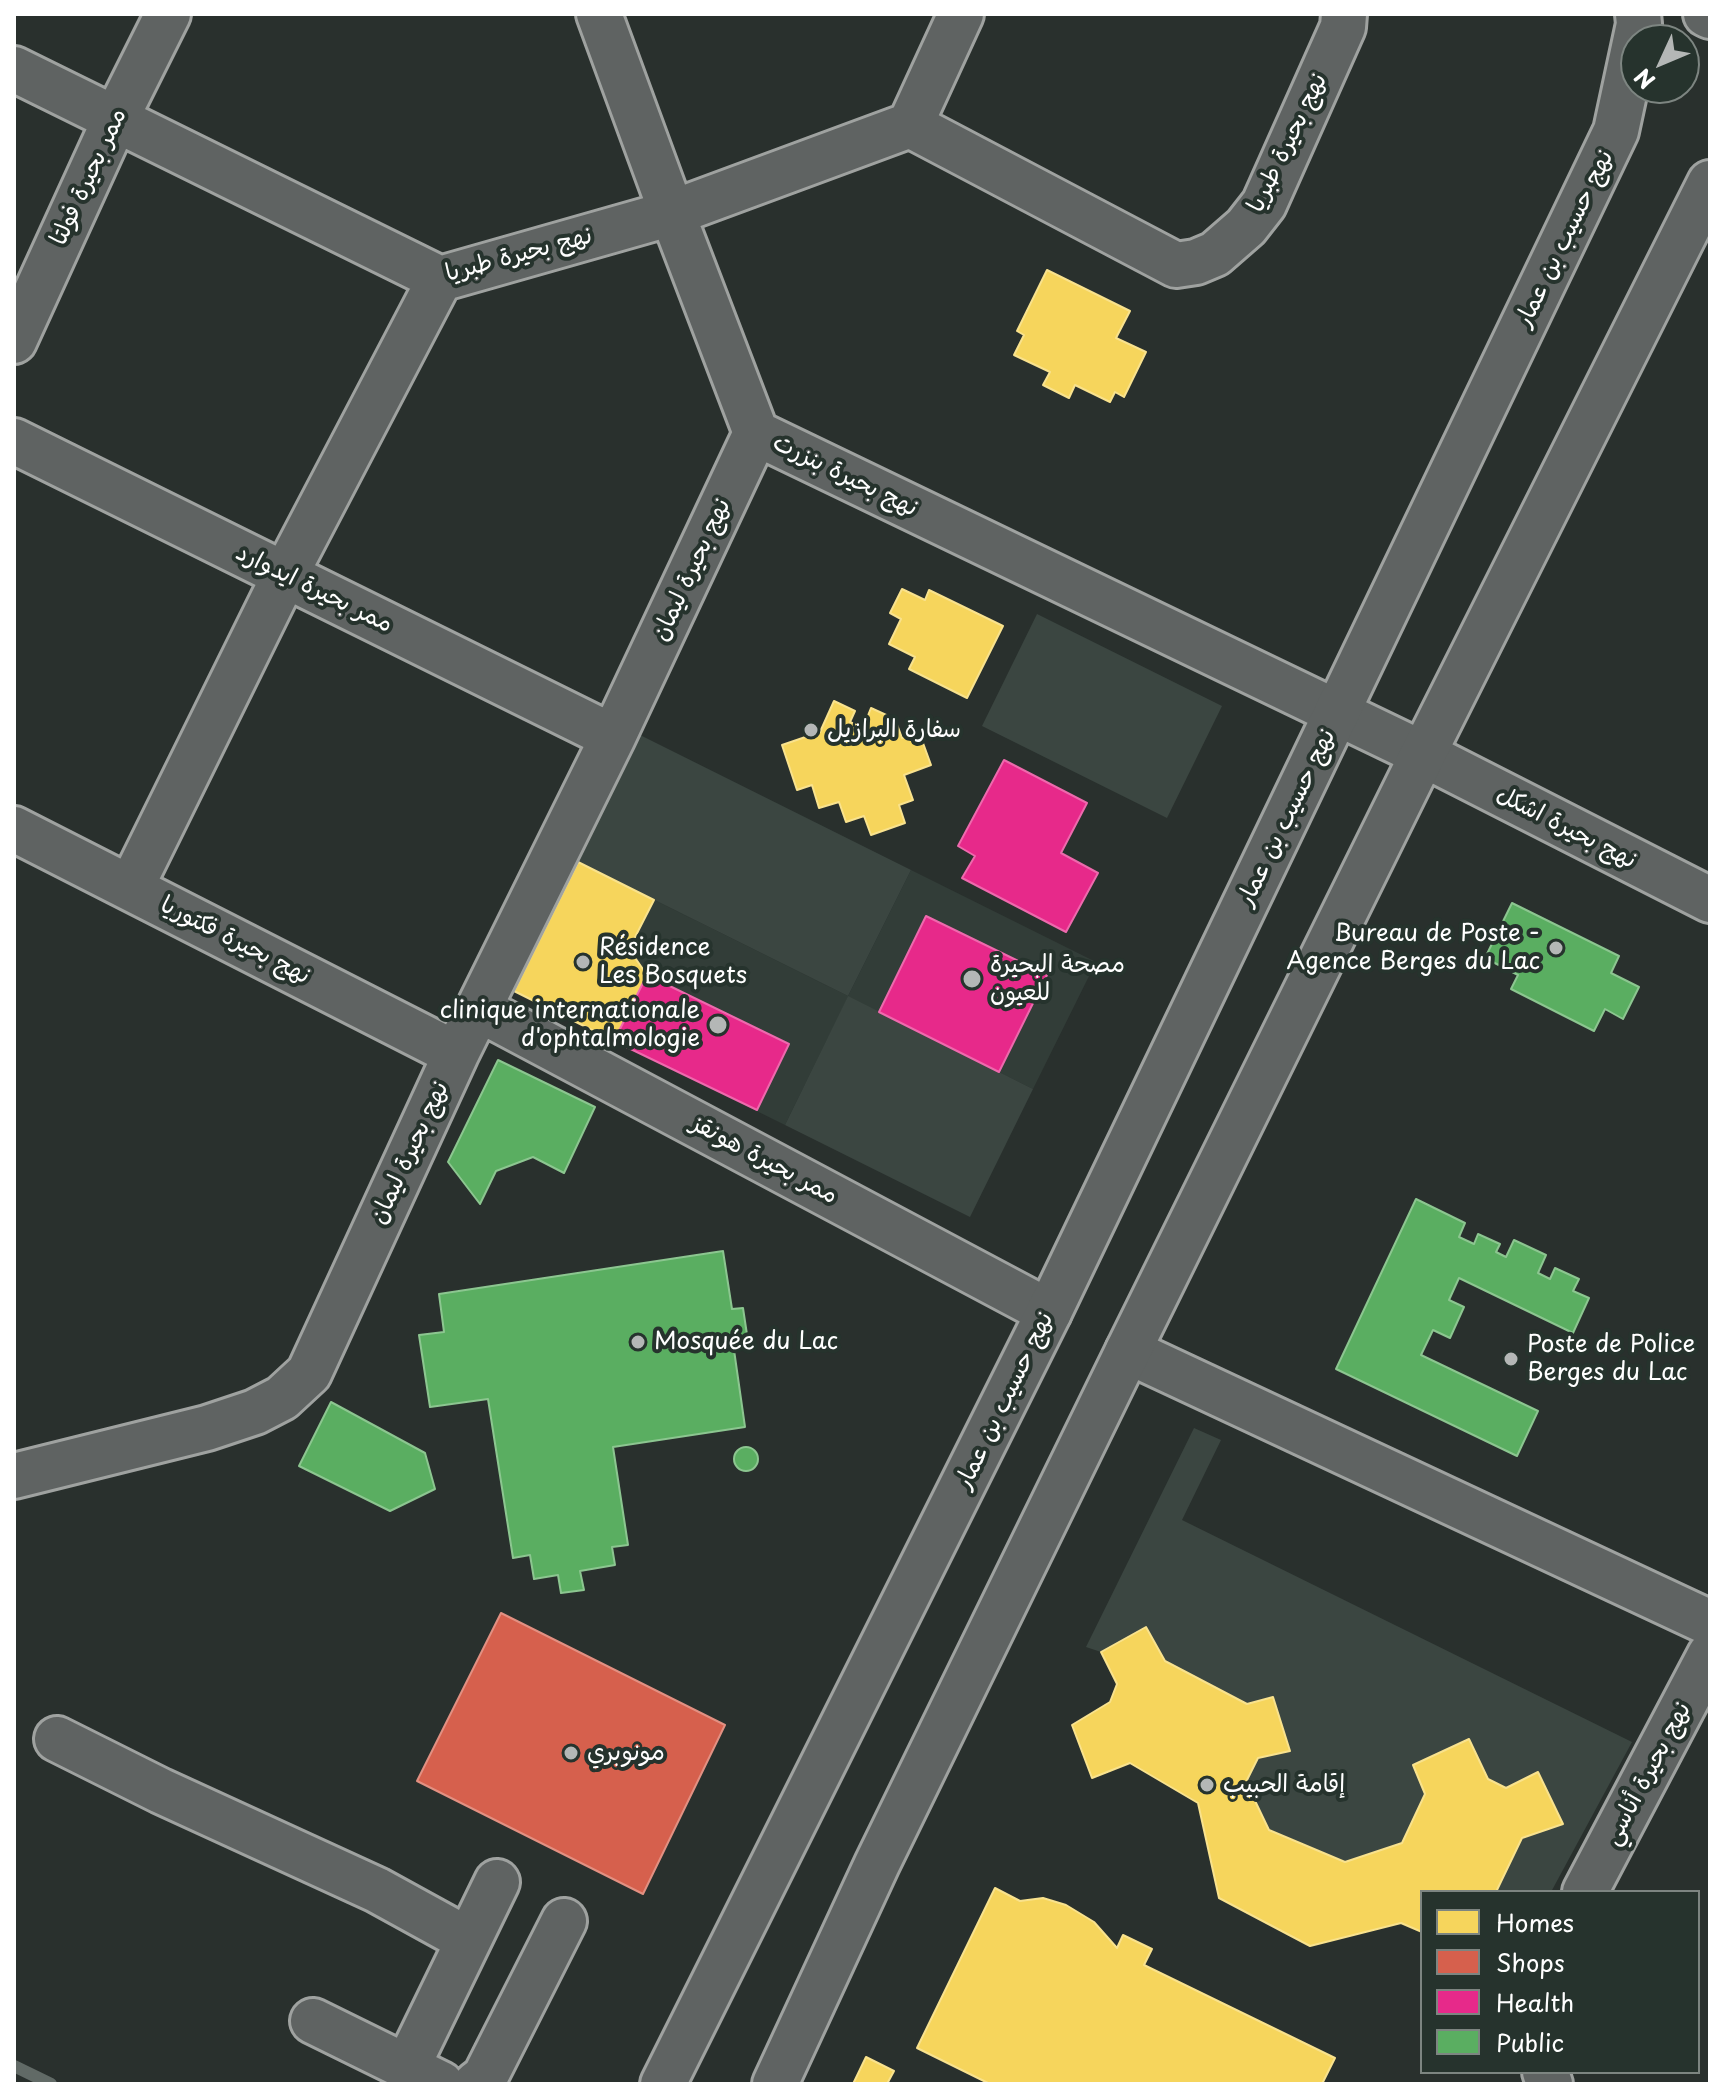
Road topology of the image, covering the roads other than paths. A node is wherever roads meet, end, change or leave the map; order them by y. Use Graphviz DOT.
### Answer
graph roads {
  1 [pos="168,14"];
  2 [pos="599,14"];
  3 [pos="961,14"];
  4 [pos="1344,14"];
  5 [pos="1638,14"];
  6 [pos="14,69"];
  7 [pos="115,120"];
  8 [pos="910,125"];
  9 [pos="1710,183"];
  10 [pos="672,213"];
  11 [pos="440,279"];
  12 [pos="14,341"];
  13 [pos="756,433"];
  14 [pos="14,441"];
  15 [pos="285,575"];
  16 [pos="1337,713"];
  17 [pos="613,737"];
  18 [pos="1423,754"];
  19 [pos="14,829"];
  20 [pos="131,887"];
  21 [pos="1710,900"];
  22 [pos="479,1009"];
  23 [pos="456,1054"];
  24 [pos="1049,1312"];
  25 [pos="1128,1351"];
  26 [pos="14,1476"];
  27 [pos="1709,1652"];
  28 [pos="57,1739"];
  29 [pos="497,1882"];
  30 [pos="1586,1890"];
  31 [pos="564,1921"];
  32 [pos="468,1940"];
  33 [pos="313,2021"];
  34 [pos="424,2076"];
  35 [pos="476,2084"];
  36 [pos="663,2084"];
  37 [pos="775,2084"];
  1 -- 7 [label="street, ممر بحيرة فولتا"];
  2 -- 10 [label="street, نهج بحيرة بنزرت"];
  3 -- 8 [label="street"];
  4 -- 8 [label="street, نهج بحيرة طبريا"];
  5 -- 16 [label="street, نهج حسيب بن عمار"];
  6 -- 7 [label="street, نهج بحيرة طبريا"];
  7 -- 11 [label="street, نهج بحيرة طبريا"];
  7 -- 12 [label="street, ممر بحيرة فولتا"];
  8 -- 10 [label="street, نهج بحيرة طبريا"];
  9 -- 18 [label="street"];
  10 -- 11 [label="street, نهج بحيرة طبريا"];
  10 -- 13 [label="street, نهج بحيرة بنزرت"];
  11 -- 15 [label="street"];
  13 -- 16 [label="street, نهج بحيرة بنزرت"];
  13 -- 17 [label="street, نهج بحيرة ليمان"];
  14 -- 15 [label="street, ممر بحيرة ايدوارد"];
  15 -- 17 [label="street, ممر بحيرة ايدوارد"];
  15 -- 20 [label="street"];
  16 -- 18 [label="street, نهج حسيب بن عمار"];
  16 -- 24 [label="street, نهج حسيب بن عمار"];
  17 -- 22 [label="street, نهج بحيرة ليمان"];
  18 -- 21 [label="street, نهج بحيرة اشكل"];
  18 -- 25 [label="street"];
  19 -- 20 [label="street, نهج بحيرة فكتوريا"];
  20 -- 23 [label="street, نهج بحيرة فكتوريا"];
  22 -- 23 [label="street, نهج بحيرة ليمان"];
  22 -- 24 [label="street, ممر بحيرة هونقز"];
  23 -- 26 [label="street, نهج بحيرة ليمان"];
  24 -- 36 [label="street, نهج حسيب بن عمار"];
  25 -- 27 [label="street"];
  25 -- 37 [label="street"];
  27 -- 30 [label="street, نهج بحيرة أناسي"];
  28 -- 32 [label="street"];
  29 -- 32 [label="street"];
  31 -- 35 [label="street"];
  32 -- 34 [label="street"];
  33 -- 34 [label="street"];
}
